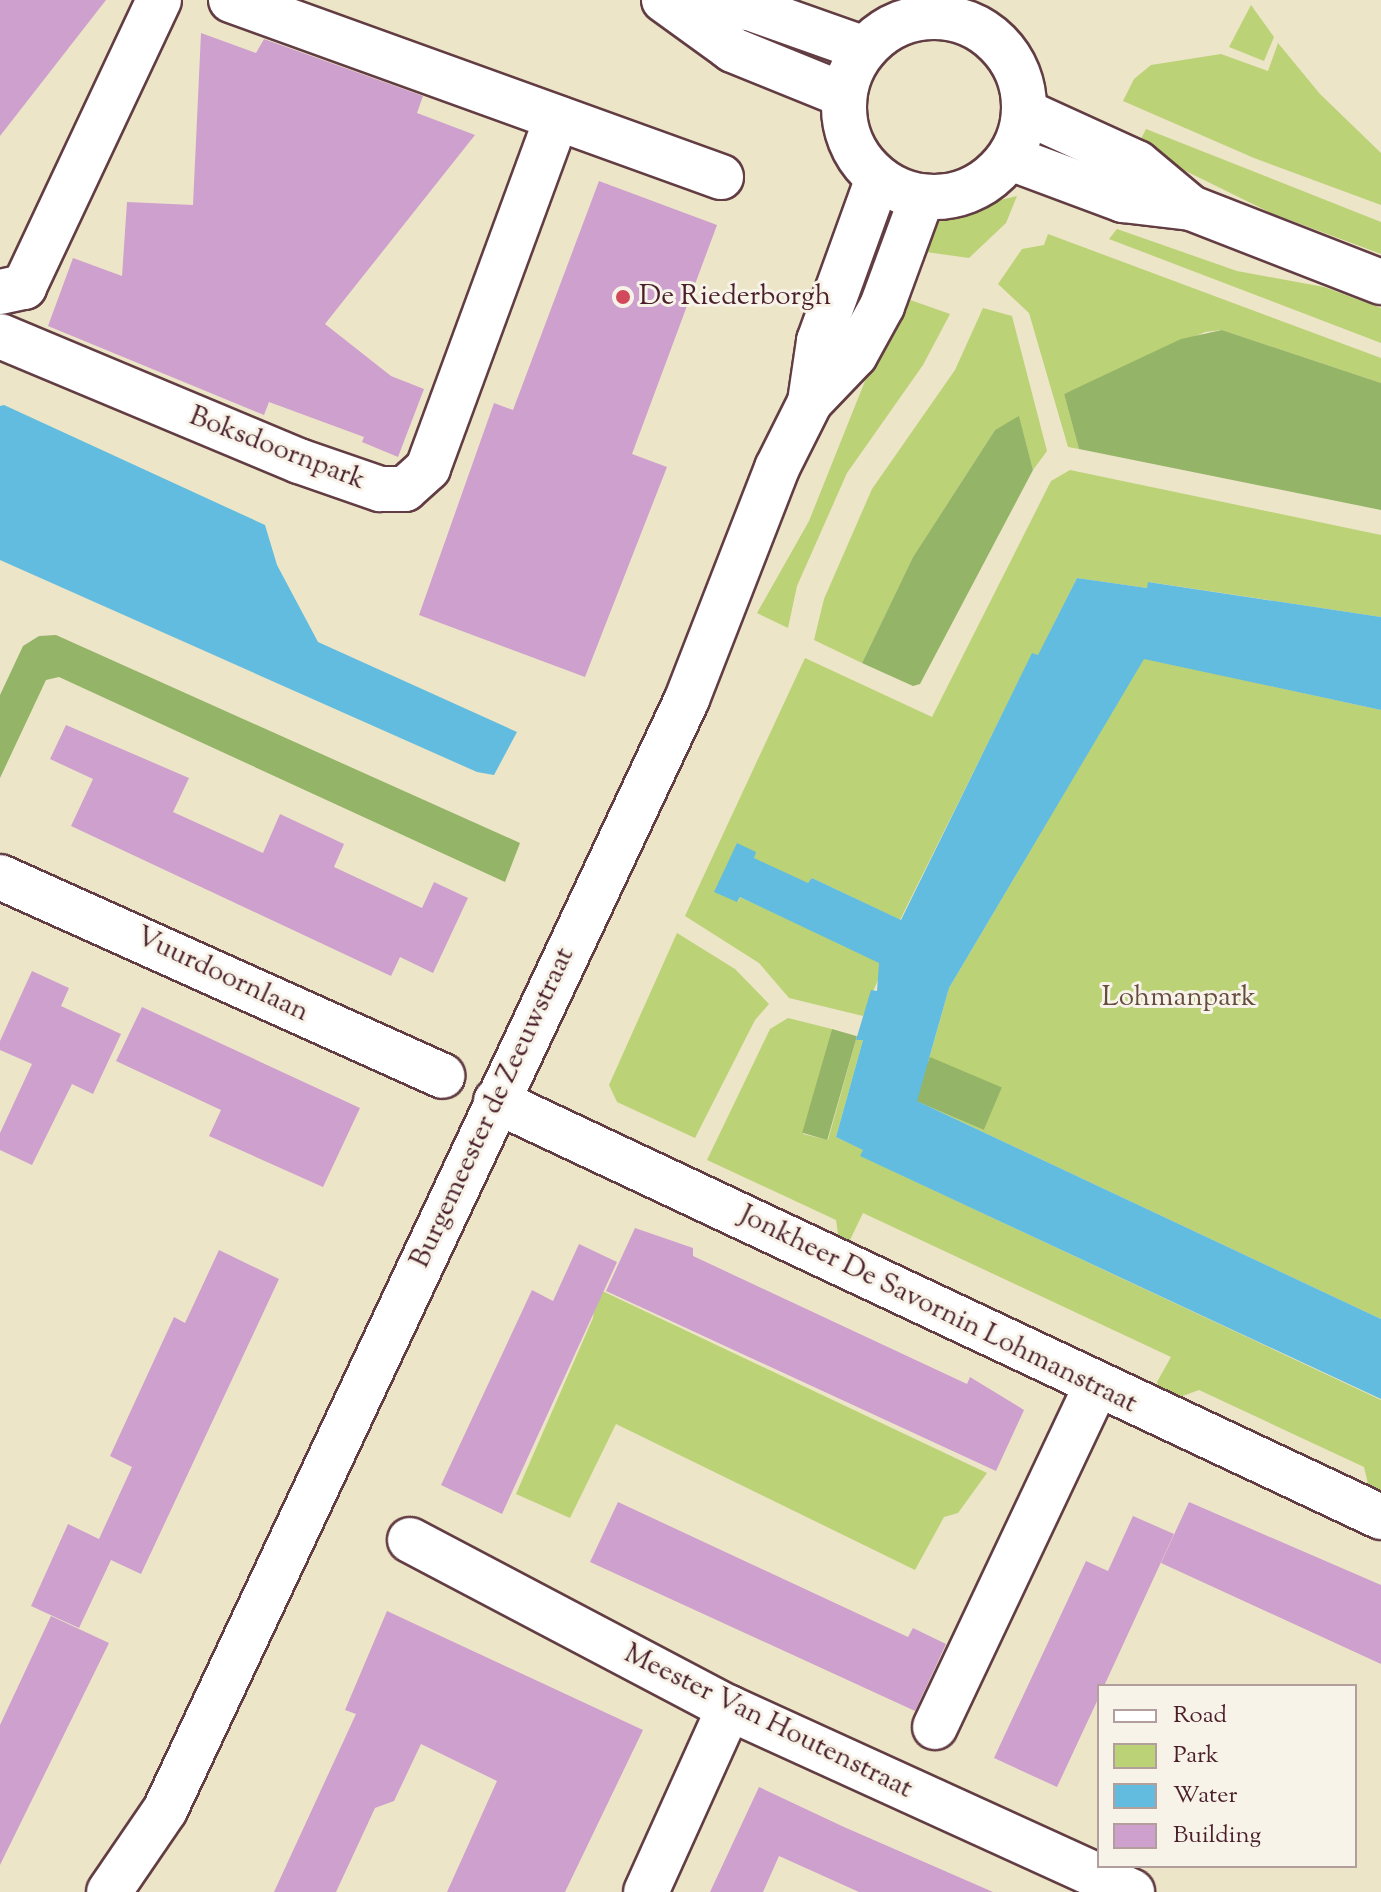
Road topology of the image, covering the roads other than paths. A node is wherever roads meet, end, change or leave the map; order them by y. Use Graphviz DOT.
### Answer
graph roads {
  1 [pos="159,0"];
  2 [pos="231,0"];
  3 [pos="668,1"];
  4 [pos="865,49"];
  5 [pos="844,95"];
  6 [pos="1025,112"];
  7 [pos="557,118"];
  8 [pos="1010,158"];
  9 [pos="721,177"];
  10 [pos="878,178"];
  11 [pos="922,197"];
  12 [pos="1191,208"];
  13 [pos="1381,282"];
  14 [pos="0,292"];
  15 [pos="0,336"];
  16 [pos="810,402"];
  17 [pos="0,877"];
  18 [pos="442,1076"];
  19 [pos="496,1101"];
  20 [pos="1096,1386"];
  21 [pos="1381,1517"];
  22 [pos="410,1540"];
  23 [pos="729,1708"];
  24 [pos="935,1727"];
  25 [pos="165,1810"];
  26 [pos="109,1892"];
  27 [pos="144,1892"];
  28 [pos="646,1892"];
  29 [pos="1132,1892"];
  1 -- 14 [label="street"];
  2 -- 7 [label="street"];
  3 -- 4 [label="street"];
  3 -- 5 [label="street"];
  4 -- 5 [label="street"];
  4 -- 6 [label="street"];
  5 -- 10 [label="street"];
  6 -- 8 [label="street"];
  6 -- 12 [label="street"];
  7 -- 9 [label="street"];
  7 -- 15 [label="street, Boksdoornpark"];
  8 -- 11 [label="street"];
  8 -- 12 [label="street"];
  10 -- 11 [label="street"];
  10 -- 16 [label="street, Burgemeester de Zeeuwstraat"];
  11 -- 16 [label="street, Burgemeester de Zeeuwstraat"];
  12 -- 13 [label="street"];
  16 -- 19 [label="street, Burgemeester de Zeeuwstraat"];
  17 -- 18 [label="street, Vuurdoornlaan"];
  19 -- 20 [label="street, Jonkheer De Savornin Lohmanstraat"];
  19 -- 25 [label="street, Burgemeester de Zeeuwstraat"];
  20 -- 21 [label="street, Jonkheer De Savornin Lohmanstraat"];
  20 -- 24 [label="street"];
  22 -- 23 [label="street, Meester Van Houtenstraat"];
  23 -- 28 [label="street"];
  23 -- 29 [label="street, Meester Van Houtenstraat"];
  25 -- 26 [label="street, Burgemeester de Zeeuwstraat"];
  25 -- 27 [label="street, Burgemeester de Zeeuwstraat"];
}
